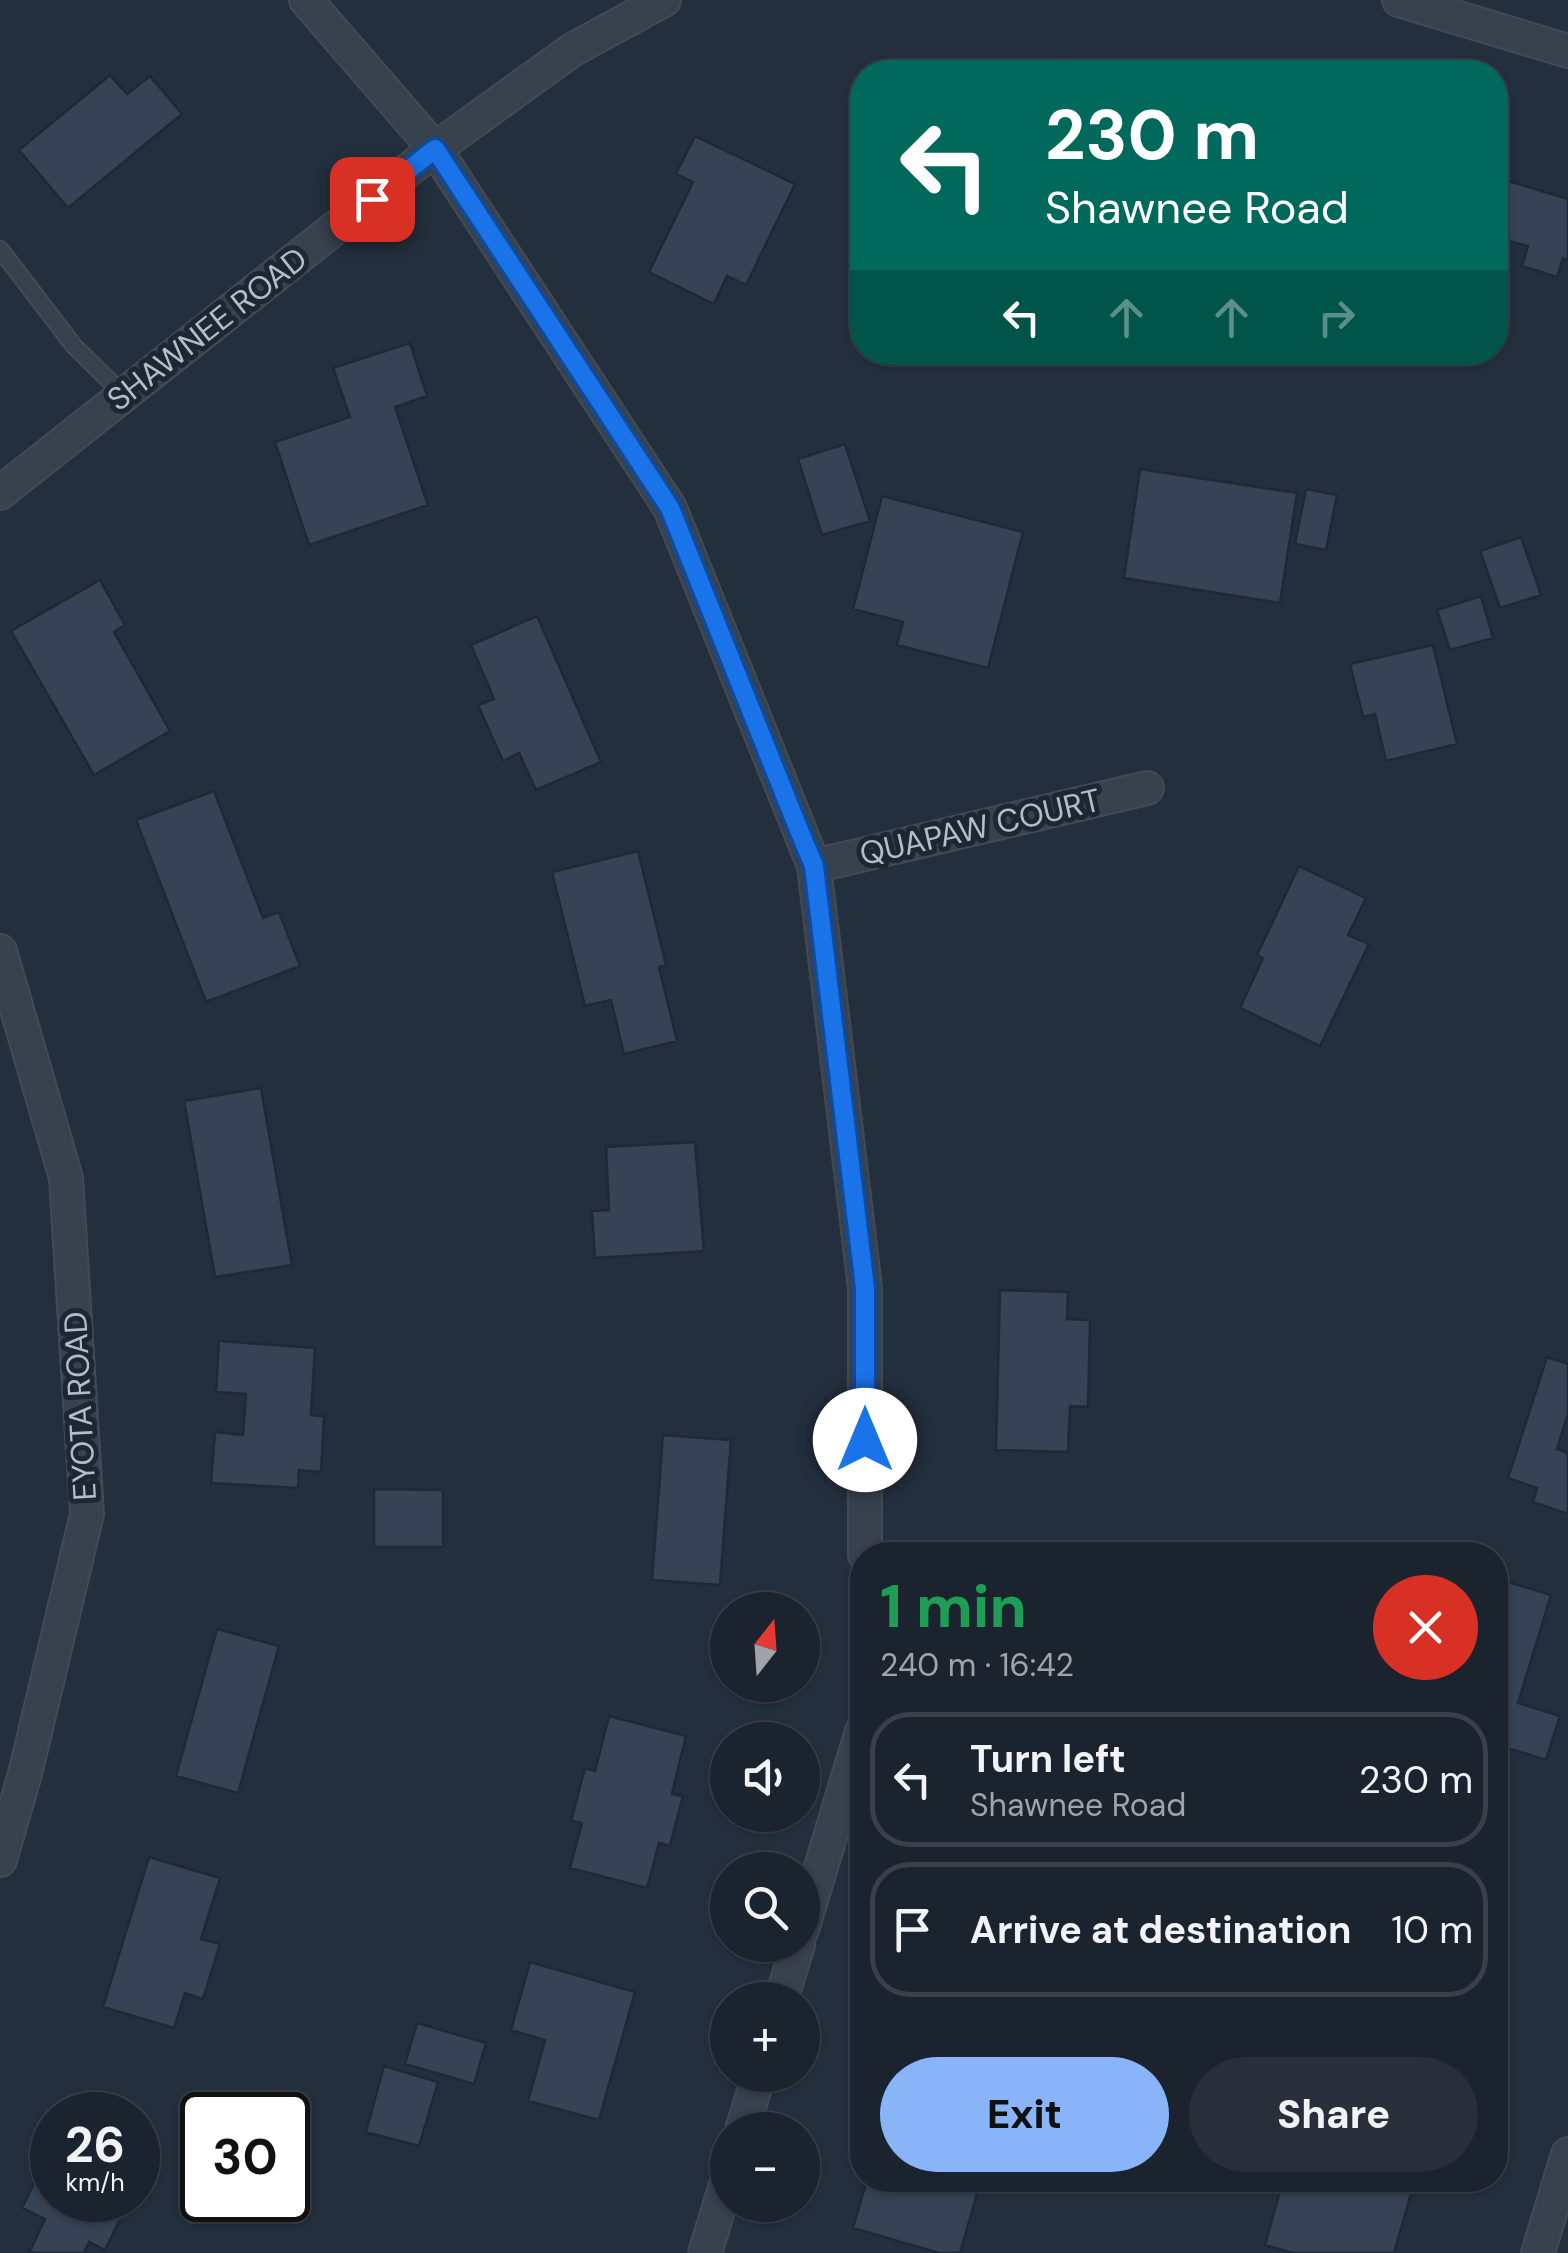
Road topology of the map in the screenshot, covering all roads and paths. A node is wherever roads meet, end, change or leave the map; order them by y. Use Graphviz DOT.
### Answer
graph roads {
  1 [pos="306,0"];
  2 [pos="664,0"];
  3 [pos="1399,0"];
  4 [pos="1568,52"];
  5 [pos="435,149"];
  6 [pos="0,249"];
  7 [pos="124,395"];
  8 [pos="0,493"];
  9 [pos="1147,788"];
  10 [pos="814,866"];
  11 [pos="0,950"];
  12 [pos="866,1542"];
  13 [pos="850,1771"];
  14 [pos="0,1860"];
  15 [pos="820,1870"];
  16 [pos="1568,2154"];
  17 [pos="715,2222"];
  18 [pos="705,2253"];
  19 [pos="1538,2253"];
  1 -- 5 [label="street"];
  2 -- 5 [label="street, SHAWNEE ROAD"];
  3 -- 4 [label="street"];
  5 -- 7 [label="street, SHAWNEE ROAD"];
  5 -- 10 [label="street"];
  6 -- 7 [label="lane"];
  7 -- 8 [label="street, SHAWNEE ROAD"];
  9 -- 10 [label="street, QUAPAW COURT"];
  10 -- 12 [label="street"];
  11 -- 14 [label="street, EYOTA ROAD"];
  13 -- 15 [label="street"];
  16 -- 19 [label="street"];
  17 -- 18 [label="street"];
}
